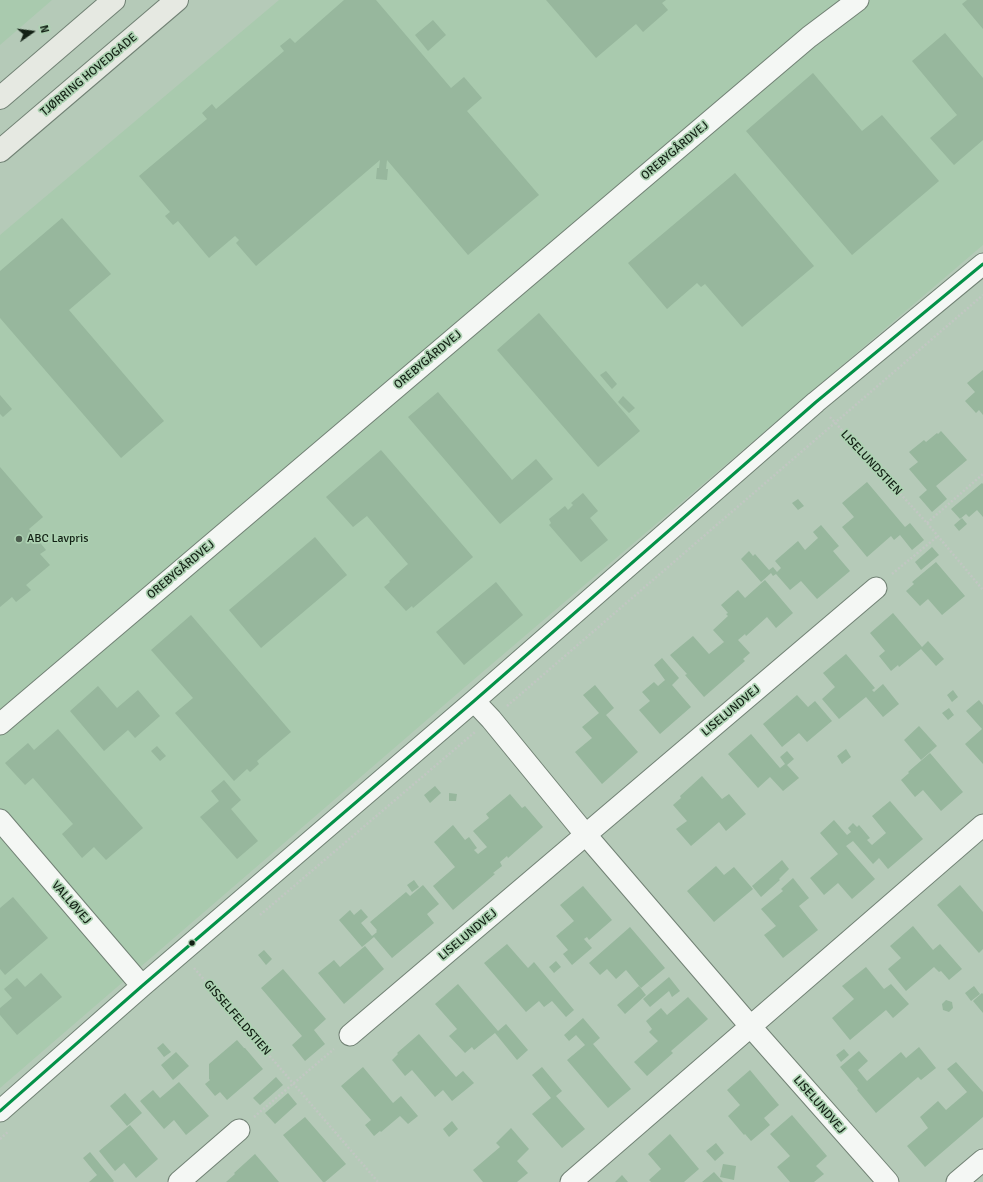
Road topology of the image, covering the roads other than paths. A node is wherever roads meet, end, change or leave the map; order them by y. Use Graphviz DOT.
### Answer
graph roads {
  1 [pos="114,0"];
  2 [pos="177,0"];
  3 [pos="858,0"];
  4 [pos="0,98"];
  5 [pos="0,150"];
  6 [pos="983,264"];
  7 [pos="876,588"];
  8 [pos="474,701"];
  9 [pos="0,724"];
  10 [pos="0,820"];
  11 [pos="983,825"];
  12 [pos="586,835"];
  13 [pos="142,986"];
  14 [pos="751,1027"];
  15 [pos="350,1035"];
  16 [pos="0,1111"];
  17 [pos="239,1130"];
  18 [pos="983,1160"];
  19 [pos="179,1182"];
  20 [pos="571,1182"];
  21 [pos="888,1182"];
  22 [pos="957,1182"];
  1 -- 4 [label="main road"];
  2 -- 5 [label="main road, TJØRRING HOVEDGADE"];
  3 -- 9 [label="street, OREBYGÅRDVEJ"];
  6 -- 8 [label="street"];
  7 -- 12 [label="street, LISELUNDVEJ"];
  8 -- 12 [label="street, LISELUNDVEJ"];
  8 -- 13 [label="street"];
  10 -- 13 [label="street, VALLØVEJ"];
  11 -- 14 [label="street"];
  12 -- 14 [label="street, LISELUNDVEJ"];
  12 -- 15 [label="street, LISELUNDVEJ"];
  13 -- 16 [label="street"];
  14 -- 20 [label="street"];
  14 -- 21 [label="street, LISELUNDVEJ"];
  17 -- 19 [label="street"];
  18 -- 22 [label="street"];
}
